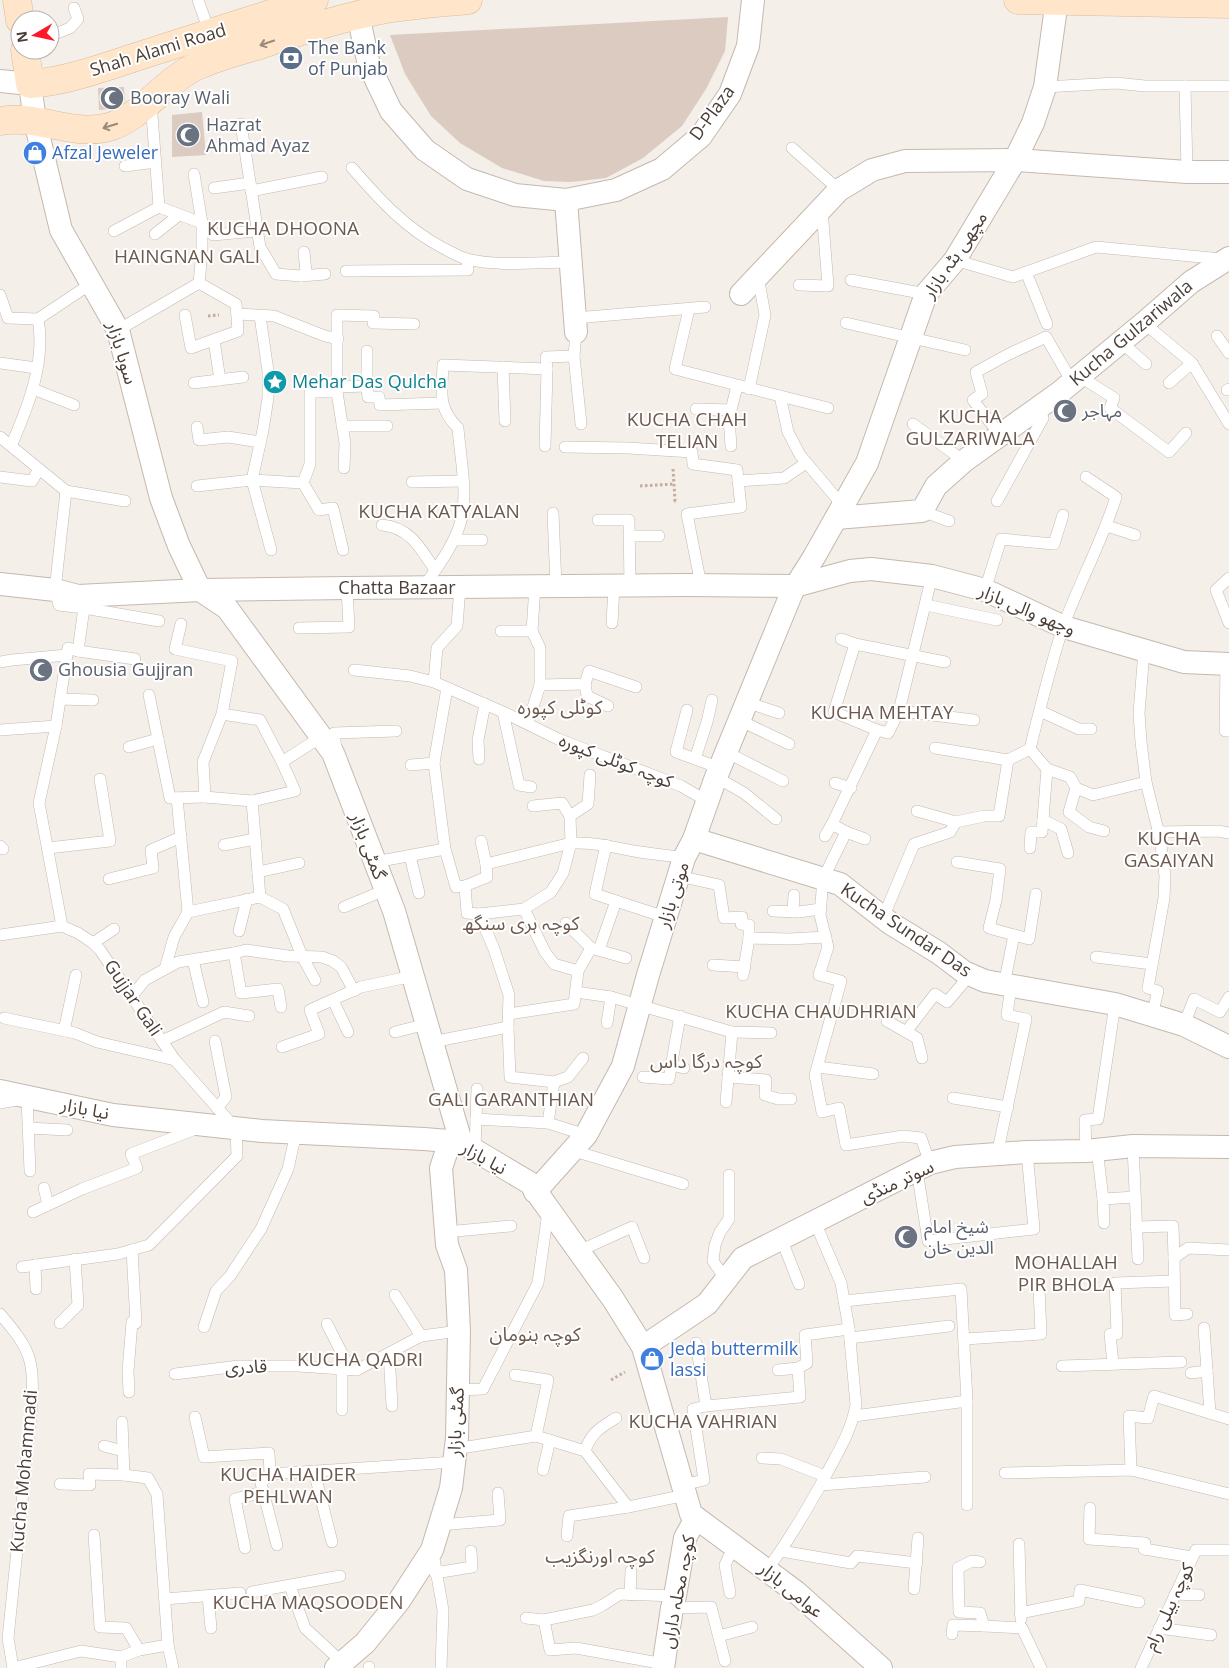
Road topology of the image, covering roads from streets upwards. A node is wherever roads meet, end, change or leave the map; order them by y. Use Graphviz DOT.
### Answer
graph roads {
  1 [pos="468,0"];
  2 [pos="753,0"];
  3 [pos="1018,0"];
  4 [pos="1057,0"];
  5 [pos="1229,4"];
  6 [pos="357,8"];
  7 [pos="300,9"];
  8 [pos="27,60"];
  9 [pos="0,81"];
  10 [pos="30,84"];
  11 [pos="0,121"];
  12 [pos="35,121"];
  13 [pos="1015,160"];
  14 [pos="1229,172"];
  15 [pos="566,200"];
  16 [pos="1228,259"];
  17 [pos="741,294"];
  18 [pos="575,325"];
  19 [pos="839,512"];
  20 [pos="0,584"];
  21 [pos="795,586"];
  22 [pos="200,590"];
  23 [pos="1228,664"];
  24 [pos="686,858"];
  25 [pos="1229,1047"];
  26 [pos="0,1092"];
  27 [pos="462,1145"];
  28 [pos="1229,1148"];
  29 [pos="535,1192"];
  30 [pos="643,1347"];
  31 [pos="696,1518"];
  32 [pos="339,1666"];
  33 [pos="664,1666"];
  34 [pos="881,1668"];
  1 -- 6 [label="street, Shah Alami Road"];
  2 -- 15 [label="street, D-Plaza"];
  3 -- 4 [label="street"];
  4 -- 5 [label="street"];
  4 -- 13 [label="street, مچھی ہٹہ بازار"];
  6 -- 7 [label="street, Shah Alami Road"];
  6 -- 15 [label="street, D-Plaza"];
  7 -- 10 [label="street, Shah Alami Road"];
  7 -- 12 [label="street, Shah Alami Road, one-way"];
  8 -- 10 [label="street"];
  9 -- 10 [label="street, Shah Alami Road"];
  10 -- 12 [label="street, سوہا بازار"];
  11 -- 12 [label="street, Shah Alami Road"];
  12 -- 22 [label="street, سوہا بازار"];
  13 -- 14 [label="street"];
  13 -- 17 [label="street"];
  13 -- 19 [label="street, مچھی ہٹہ بازار"];
  15 -- 18 [label="street"];
  16 -- 19 [label="street, Kucha Gulzariwala"];
  19 -- 21 [label="street, مچھی ہٹہ بازار"];
  20 -- 22 [label="street, Chatta Bazaar"];
  21 -- 22 [label="street, Chatta Bazaar"];
  21 -- 23 [label="street, وچھو والی بازار"];
  21 -- 24 [label="street, موتی بازار"];
  22 -- 27 [label="street, گمٹی بازار"];
  24 -- 25 [label="street, Kucha Sundar Das"];
  24 -- 29 [label="street, موتی بازار"];
  26 -- 27 [label="street, نیا بازار"];
  27 -- 29 [label="street, نیا بازار"];
  27 -- 32 [label="street, گمٹی بازار"];
  28 -- 30 [label="street, سوتر منڈی"];
  29 -- 30 [label="street, نیا بازار"];
  30 -- 31 [label="street, نیا بازار"];
  31 -- 33 [label="street, کوچہ محلہ داراں"];
  31 -- 34 [label="street, عوامی بازار"];
}
